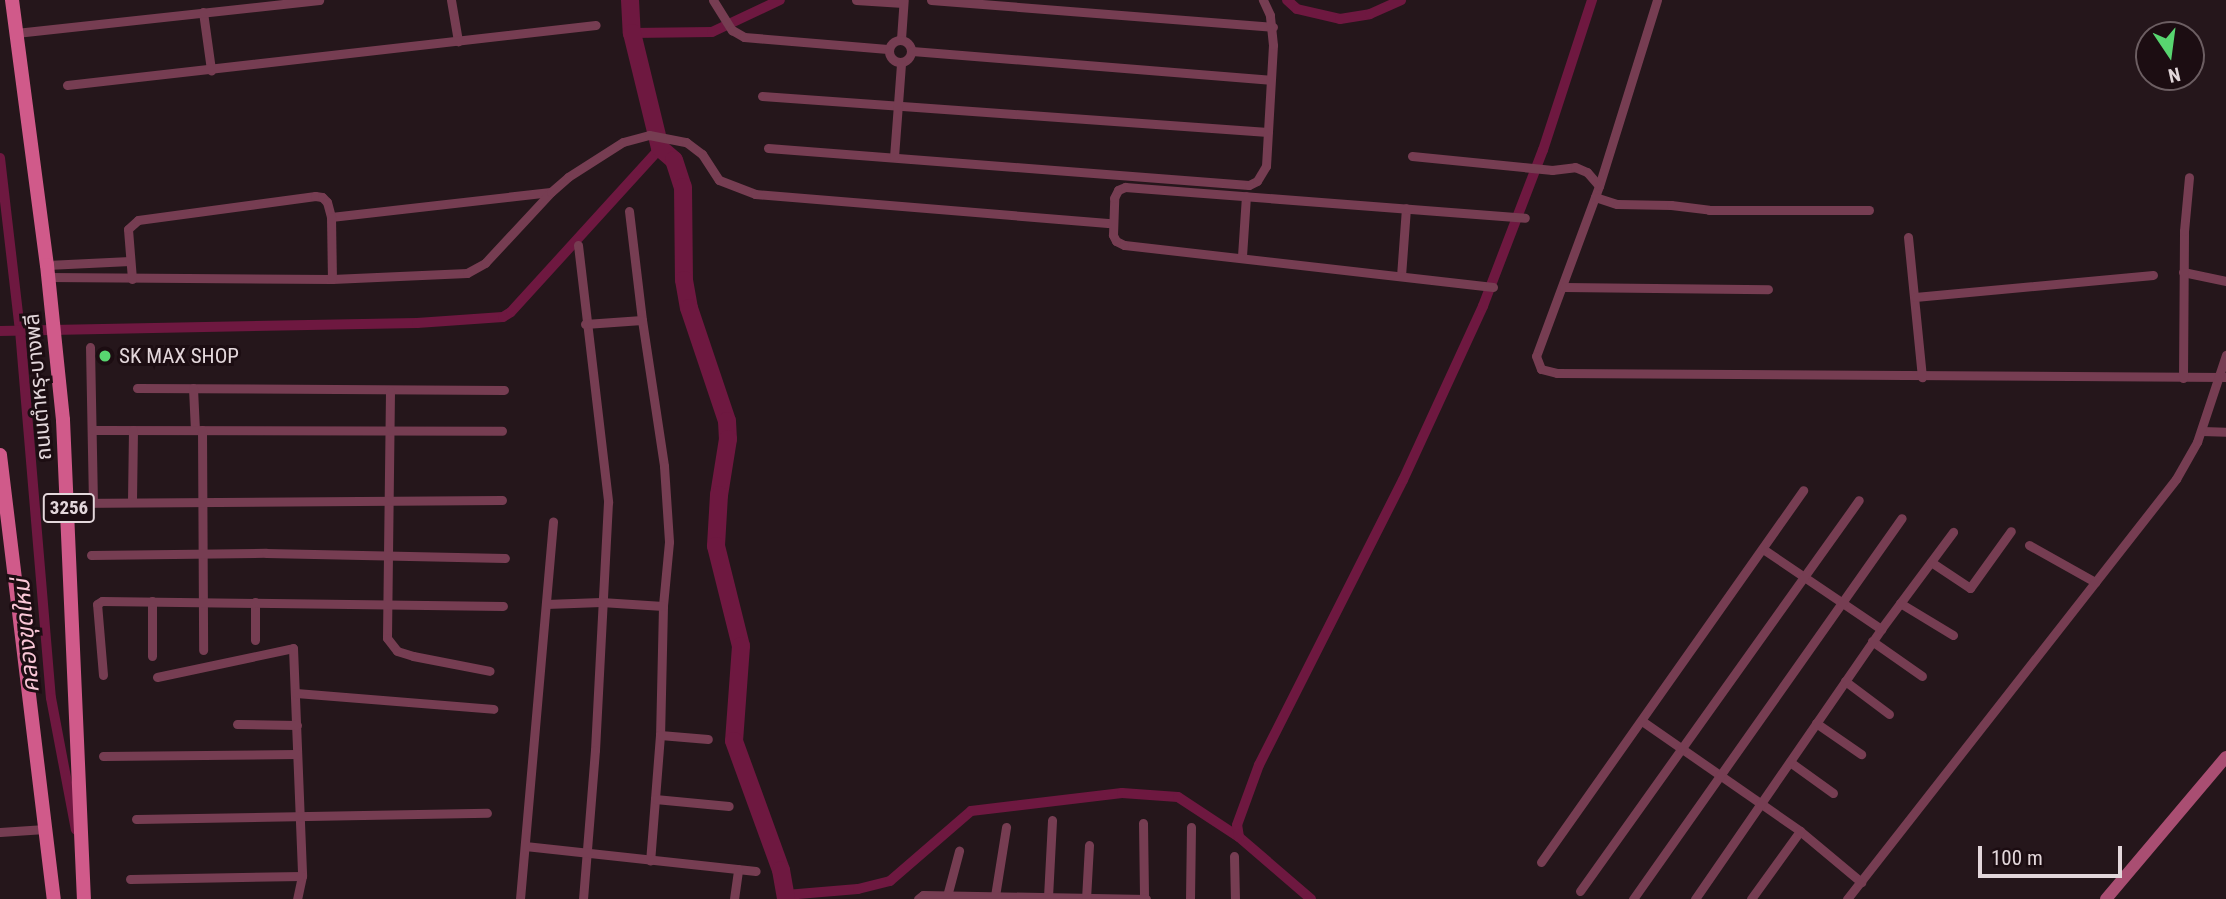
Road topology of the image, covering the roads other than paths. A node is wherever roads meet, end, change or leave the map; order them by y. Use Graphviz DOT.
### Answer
graph roads {
  1 [pos="12,0"];
  2 [pos="319,0"];
  3 [pos="451,0"];
  4 [pos="713,0"];
  5 [pos="856,0"];
  6 [pos="931,0"];
  7 [pos="1263,0"];
  8 [pos="1657,0"];
  9 [pos="903,1"];
  10 [pos="203,12"];
  11 [pos="596,25"];
  12 [pos="1273,27"];
  13 [pos="16,33"];
  14 [pos="901,39"];
  15 [pos="458,41"];
  16 [pos="888,49"];
  17 [pos="912,51"];
  18 [pos="901,63"];
  19 [pos="211,70"];
  20 [pos="1270,80"];
  21 [pos="67,85"];
  22 [pos="762,96"];
  23 [pos="898,104"];
  24 [pos="1268,132"];
  25 [pos="768,148"];
  26 [pos="894,156"];
  27 [pos="1412,156"];
  28 [pos="2189,177"];
  29 [pos="1599,187"];
  30 [pos="551,192"];
  31 [pos="1246,196"];
  32 [pos="1595,197"];
  33 [pos="1406,208"];
  34 [pos="1868,210"];
  35 [pos="629,211"];
  36 [pos="331,217"];
  37 [pos="1525,218"];
  38 [pos="1111,223"];
  39 [pos="1908,237"];
  40 [pos="578,245"];
  41 [pos="1242,256"];
  42 [pos="130,261"];
  43 [pos="47,271"];
  44 [pos="2183,272"];
  45 [pos="2152,275"];
  46 [pos="1401,276"];
  47 [pos="132,279"];
  48 [pos="332,279"];
  49 [pos="2226,281"];
  50 [pos="1564,286"];
  51 [pos="1493,287"];
  52 [pos="1768,289"];
  53 [pos="1915,297"];
  54 [pos="642,320"];
  55 [pos="586,324"];
  56 [pos="90,347"];
  57 [pos="2226,355"];
  58 [pos="1922,377"];
  59 [pos="2223,377"];
  60 [pos="2183,378"];
  61 [pos="137,388"];
  62 [pos="193,388"];
  63 [pos="504,390"];
  64 [pos="390,391"];
  65 [pos="93,430"];
  66 [pos="133,430"];
  67 [pos="198,430"];
  68 [pos="390,431"];
  69 [pos="502,431"];
  70 [pos="2202,431"];
  71 [pos="2226,432"];
  72 [pos="0,455"];
  73 [pos="1803,490"];
  74 [pos="388,500"];
  75 [pos="502,500"];
  76 [pos="1858,500"];
  77 [pos="132,501"];
  78 [pos="202,501"];
  79 [pos="93,502"];
  80 [pos="68,503"];
  81 [pos="1902,518"];
  82 [pos="553,521"];
  83 [pos="2011,531"];
  84 [pos="1952,532"];
  85 [pos="2029,545"];
  86 [pos="1763,549"];
  87 [pos="202,553"];
  88 [pos="91,555"];
  89 [pos="387,555"];
  90 [pos="506,558"];
  91 [pos="1931,562"];
  92 [pos="1804,578"];
  93 [pos="2095,582"];
  94 [pos="152,601"];
  95 [pos="203,602"];
  96 [pos="255,602"];
  97 [pos="601,602"];
  98 [pos="387,603"];
  99 [pos="1841,603"];
  100 [pos="1900,603"];
  101 [pos="545,604"];
  102 [pos="503,606"];
  103 [pos="663,606"];
  104 [pos="1881,629"];
  105 [pos="1953,635"];
  106 [pos="255,640"];
  107 [pos="1872,642"];
  108 [pos="203,650"];
  109 [pos="152,656"];
  110 [pos="490,671"];
  111 [pos="103,675"];
  112 [pos="1922,676"];
  113 [pos="157,677"];
  114 [pos="1845,681"];
  115 [pos="296,693"];
  116 [pos="493,709"];
  117 [pos="1889,714"];
  118 [pos="1642,721"];
  119 [pos="1816,723"];
  120 [pos="237,724"];
  121 [pos="297,724"];
  122 [pos="660,735"];
  123 [pos="708,739"];
  124 [pos="1680,749"];
  125 [pos="297,754"];
  126 [pos="1861,754"];
  127 [pos="103,756"];
  128 [pos="2226,757"];
  129 [pos="1790,762"];
  130 [pos="1719,776"];
  131 [pos="1833,793"];
  132 [pos="655,799"];
  133 [pos="1760,803"];
  134 [pos="729,806"];
  135 [pos="487,813"];
  136 [pos="301,818"];
  137 [pos="136,819"];
  138 [pos="1052,820"];
  139 [pos="1143,823"];
  140 [pos="1006,827"];
  141 [pos="1191,827"];
  142 [pos="45,829"];
  143 [pos="1800,831"];
  144 [pos="0,832"];
  145 [pos="1089,845"];
  146 [pos="525,846"];
  147 [pos="959,851"];
  148 [pos="587,855"];
  149 [pos="1234,856"];
  150 [pos="650,861"];
  151 [pos="1541,862"];
  152 [pos="738,869"];
  153 [pos="756,871"];
  154 [pos="302,876"];
  155 [pos="130,879"];
  156 [pos="1861,882"];
  157 [pos="1580,891"];
  158 [pos="947,896"];
  159 [pos="995,896"];
  160 [pos="974,897"];
  161 [pos="1048,897"];
  162 [pos="1032,898"];
  163 [pos="1086,898"];
  164 [pos="54,899"];
  165 [pos="84,899"];
  166 [pos="297,899"];
  167 [pos="520,899"];
  168 [pos="583,899"];
  169 [pos="734,899"];
  170 [pos="918,899"];
  171 [pos="1145,899"];
  172 [pos="1191,899"];
  173 [pos="1235,899"];
  174 [pos="1633,899"];
  175 [pos="1695,899"];
  176 [pos="1751,899"];
  177 [pos="1847,899"];
  178 [pos="2106,899"];
  1 -- 13 [label="main road, ถนนตำหรุ-บางพลี / 3256"];
  2 -- 10 [label="street"];
  3 -- 15 [label="street"];
  4 -- 16 [label="street"];
  5 -- 9 [label="street"];
  6 -- 12 [label="street"];
  7 -- 12 [label="street"];
  8 -- 29 [label="street"];
  9 -- 14 [label="street"];
  10 -- 13 [label="street"];
  10 -- 19 [label="street"];
  11 -- 15 [label="street"];
  12 -- 20 [label="street"];
  13 -- 43 [label="main road, ถนนตำหรุ-บางพลี / 3256"];
  14 -- 16 [label="street"];
  14 -- 17 [label="street"];
  15 -- 19 [label="street"];
  16 -- 18 [label="street"];
  17 -- 18 [label="street"];
  17 -- 20 [label="street"];
  18 -- 23 [label="street"];
  19 -- 21 [label="street"];
  20 -- 24 [label="street"];
  22 -- 23 [label="street"];
  23 -- 24 [label="street"];
  23 -- 26 [label="street"];
  24 -- 26 [label="street"];
  25 -- 26 [label="street"];
  27 -- 29 [label="street"];
  28 -- 44 [label="street"];
  29 -- 32 [label="street"];
  30 -- 36 [label="street"];
  30 -- 38 [label="street"];
  30 -- 48 [label="street"];
  31 -- 33 [label="street"];
  31 -- 38 [label="street"];
  31 -- 41 [label="street"];
  32 -- 34 [label="street"];
  32 -- 50 [label="street"];
  33 -- 37 [label="street"];
  33 -- 46 [label="street"];
  35 -- 54 [label="street"];
  36 -- 42 [label="street"];
  36 -- 48 [label="street"];
  38 -- 41 [label="street"];
  39 -- 53 [label="street"];
  40 -- 55 [label="street"];
  41 -- 46 [label="street"];
  42 -- 43 [label="street"];
  42 -- 47 [label="street"];
  43 -- 47 [label="street"];
  43 -- 80 [label="main road, ถนนตำหรุ-บางพลี / 3256"];
  44 -- 49 [label="street"];
  44 -- 60 [label="street"];
  45 -- 53 [label="street"];
  46 -- 51 [label="street"];
  47 -- 48 [label="street"];
  50 -- 52 [label="street"];
  50 -- 58 [label="street"];
  53 -- 58 [label="street"];
  54 -- 55 [label="street"];
  54 -- 103 [label="street"];
  55 -- 97 [label="street"];
  56 -- 65 [label="street"];
  57 -- 59 [label="street"];
  58 -- 60 [label="street"];
  59 -- 60 [label="street"];
  59 -- 70 [label="street"];
  61 -- 62 [label="street"];
  62 -- 64 [label="street"];
  62 -- 67 [label="street"];
  63 -- 64 [label="street"];
  64 -- 68 [label="street"];
  65 -- 66 [label="street"];
  65 -- 79 [label="street"];
  66 -- 67 [label="street"];
  66 -- 77 [label="street"];
  67 -- 68 [label="street"];
  67 -- 78 [label="street"];
  68 -- 69 [label="street"];
  68 -- 74 [label="street"];
  70 -- 71 [label="street"];
  70 -- 93 [label="street"];
  72 -- 142 [label="main road, ถนนตำหรุ-บางพลี"];
  73 -- 86 [label="street"];
  74 -- 75 [label="street"];
  74 -- 78 [label="street"];
  74 -- 89 [label="street"];
  76 -- 92 [label="street"];
  77 -- 78 [label="street"];
  77 -- 79 [label="street"];
  78 -- 87 [label="street"];
  79 -- 80 [label="street"];
  80 -- 165 [label="main road, ถนนตำหรุ-บางพลี / 3256"];
  81 -- 99 [label="street"];
  82 -- 101 [label="street"];
  83 -- 91 [label="street"];
  84 -- 91 [label="street"];
  85 -- 93 [label="street"];
  86 -- 92 [label="street"];
  86 -- 118 [label="street"];
  87 -- 88 [label="street"];
  87 -- 89 [label="street"];
  87 -- 95 [label="street"];
  89 -- 90 [label="street"];
  89 -- 98 [label="street"];
  91 -- 100 [label="street"];
  92 -- 99 [label="street"];
  92 -- 124 [label="street"];
  93 -- 156 [label="street"];
  94 -- 95 [label="street"];
  94 -- 109 [label="street"];
  94 -- 111 [label="street"];
  95 -- 96 [label="street"];
  95 -- 108 [label="street"];
  96 -- 98 [label="street"];
  96 -- 106 [label="street"];
  97 -- 101 [label="street"];
  97 -- 103 [label="street"];
  97 -- 148 [label="street"];
  98 -- 102 [label="street"];
  98 -- 110 [label="street"];
  99 -- 104 [label="street"];
  99 -- 130 [label="street"];
  100 -- 104 [label="street"];
  100 -- 105 [label="street"];
  101 -- 146 [label="street"];
  103 -- 122 [label="street"];
  104 -- 107 [label="street"];
  107 -- 112 [label="street"];
  107 -- 114 [label="street"];
  113 -- 115 [label="street"];
  114 -- 117 [label="street"];
  114 -- 119 [label="street"];
  115 -- 116 [label="street"];
  115 -- 121 [label="street"];
  118 -- 124 [label="street"];
  118 -- 151 [label="street"];
  119 -- 126 [label="street"];
  119 -- 129 [label="street"];
  120 -- 121 [label="street"];
  121 -- 125 [label="street"];
  122 -- 123 [label="street"];
  122 -- 132 [label="street"];
  124 -- 130 [label="street"];
  124 -- 157 [label="street"];
  125 -- 127 [label="street"];
  125 -- 136 [label="street"];
  128 -- 178 [label="street"];
  129 -- 131 [label="street"];
  129 -- 133 [label="street"];
  130 -- 133 [label="street"];
  130 -- 174 [label="street"];
  132 -- 134 [label="street"];
  132 -- 150 [label="street"];
  133 -- 143 [label="street"];
  133 -- 175 [label="street"];
  135 -- 136 [label="street"];
  136 -- 137 [label="street"];
  136 -- 154 [label="street"];
  138 -- 161 [label="street"];
  139 -- 171 [label="street"];
  140 -- 159 [label="street"];
  141 -- 172 [label="street"];
  142 -- 144 [label="street"];
  142 -- 164 [label="main road, ถนนตำหรุ-บางพลี"];
  143 -- 156 [label="street"];
  143 -- 176 [label="street"];
  145 -- 163 [label="street"];
  146 -- 148 [label="street"];
  146 -- 167 [label="street"];
  147 -- 158 [label="street"];
  148 -- 150 [label="street"];
  148 -- 168 [label="street"];
  149 -- 173 [label="street"];
  150 -- 152 [label="street"];
  152 -- 153 [label="street"];
  152 -- 169 [label="street"];
  154 -- 155 [label="street"];
  154 -- 166 [label="street"];
  156 -- 177 [label="street"];
  158 -- 160 [label="street"];
  158 -- 170 [label="street"];
  159 -- 160 [label="street"];
  159 -- 162 [label="street"];
  161 -- 162 [label="street"];
  161 -- 163 [label="street"];
  163 -- 171 [label="street"];
}
